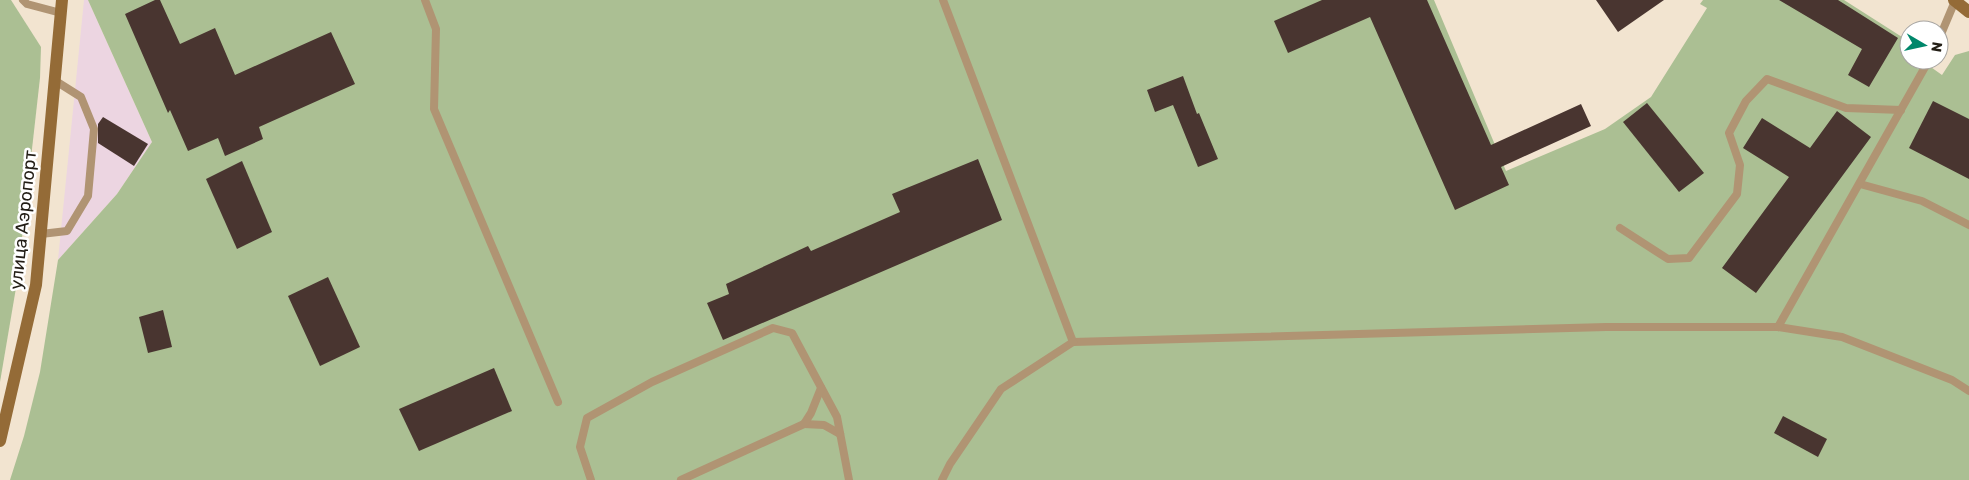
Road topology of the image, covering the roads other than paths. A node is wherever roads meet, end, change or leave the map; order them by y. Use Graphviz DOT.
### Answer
graph roads {
  1 [pos="23,0"];
  2 [pos="425,0"];
  3 [pos="943,0"];
  4 [pos="1954,0"];
  5 [pos="62,6"];
  6 [pos="1969,12"];
  7 [pos="1946,20"];
  8 [pos="1923,70"];
  9 [pos="54,80"];
  10 [pos="1901,110"];
  11 [pos="1860,184"];
  12 [pos="1969,225"];
  13 [pos="1620,228"];
  14 [pos="41,234"];
  15 [pos="1778,327"];
  16 [pos="1073,342"];
  17 [pos="821,388"];
  18 [pos="1969,390"];
  19 [pos="558,402"];
  20 [pos="804,424"];
  21 [pos="840,434"];
  22 [pos="0,441"];
  23 [pos="591,480"];
  24 [pos="681,480"];
  25 [pos="849,480"];
  26 [pos="942,480"];
  1 -- 5 [label="lane"];
  2 -- 19 [label="lane"];
  3 -- 16 [label="lane"];
  4 -- 6 [label="main road"];
  4 -- 7 [label="lane"];
  5 -- 9 [label="main road, улица Аэропорт"];
  8 -- 10 [label="lane"];
  9 -- 14 [label="main road, улица Аэропорт"];
  9 -- 14 [label="lane"];
  10 -- 11 [label="lane"];
  10 -- 13 [label="lane"];
  11 -- 12 [label="lane"];
  11 -- 15 [label="lane"];
  14 -- 22 [label="main road, улица Аэропорт"];
  15 -- 16 [label="lane"];
  15 -- 18 [label="lane"];
  16 -- 26 [label="lane"];
  17 -- 20 [label="lane"];
  17 -- 21 [label="lane"];
  17 -- 23 [label="lane"];
  20 -- 21 [label="lane"];
  20 -- 24 [label="lane"];
  21 -- 25 [label="lane"];
}
